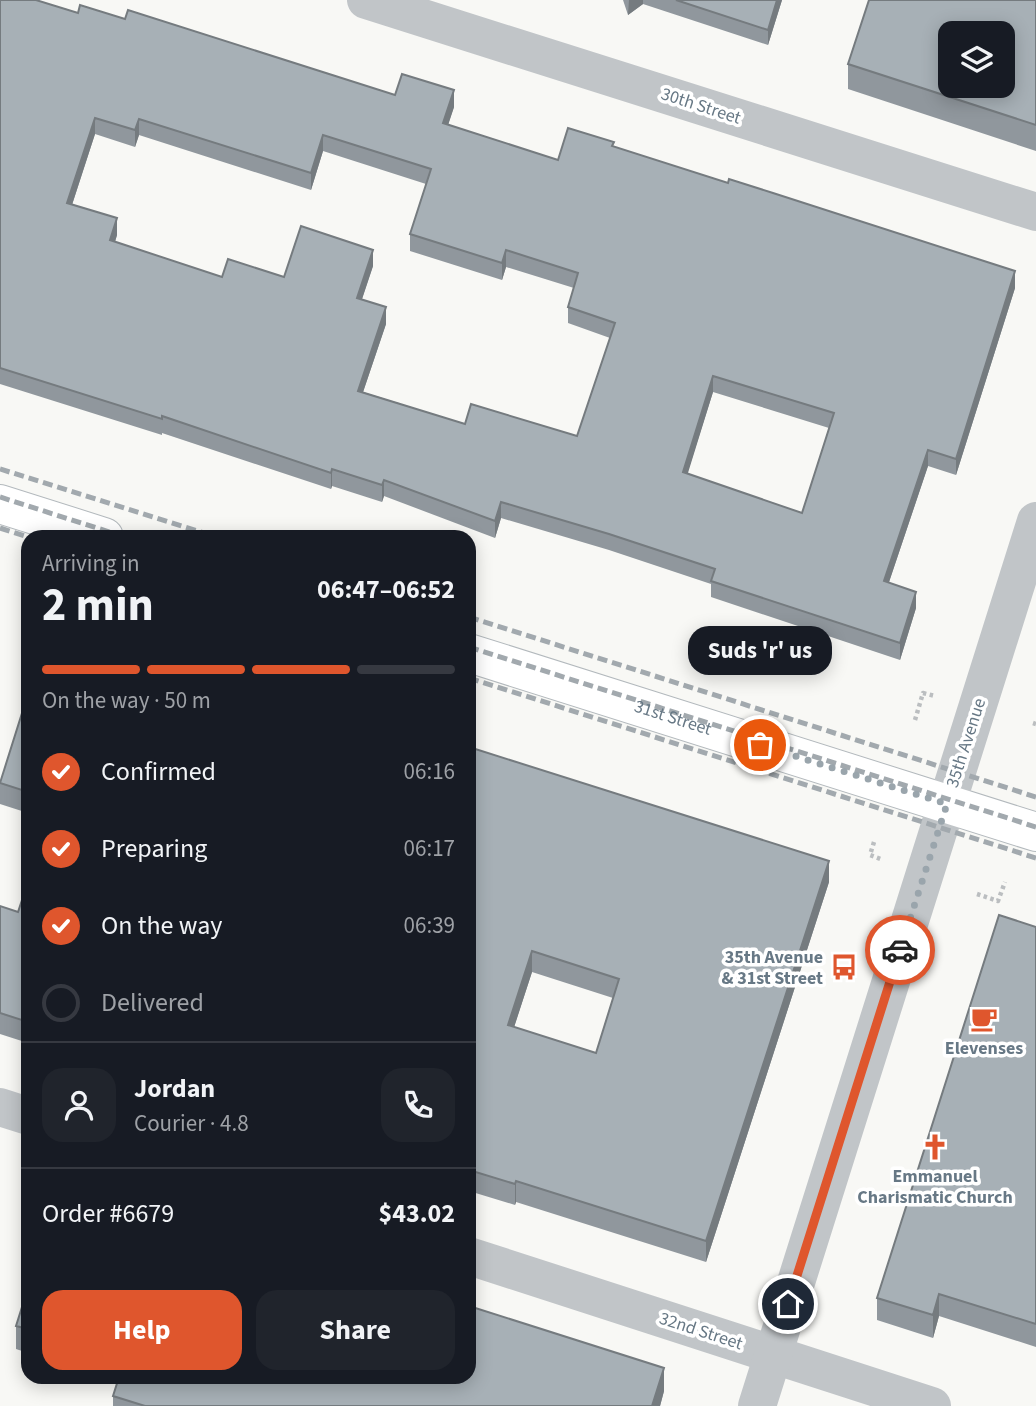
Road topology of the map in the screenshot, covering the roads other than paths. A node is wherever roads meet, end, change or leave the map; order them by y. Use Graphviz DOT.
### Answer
graph roads {
  1 [pos="366,0"];
  2 [pos="1036,212"];
  3 [pos="0,505"];
  4 [pos="1036,521"];
  5 [pos="81,530"];
  6 [pos="476,655"];
  7 [pos="947,804"];
  8 [pos="1036,832"];
  9 [pos="0,1107"];
  10 [pos="21,1114"];
  11 [pos="476,1258"];
  12 [pos="772,1355"];
  13 [pos="757,1406"];
  14 [pos="932,1406"];
  1 -- 2 [label="street, 30th Street"];
  3 -- 5 [label="main road"];
  4 -- 7 [label="street, 35th Avenue"];
  6 -- 7 [label="main road, 31st Street"];
  7 -- 8 [label="main road, 31st Street"];
  7 -- 12 [label="street, 35th Avenue"];
  9 -- 10 [label="street"];
  11 -- 12 [label="street, 32nd Street"];
  12 -- 13 [label="street, 35th Avenue"];
  12 -- 14 [label="street, 32nd Street"];
}
